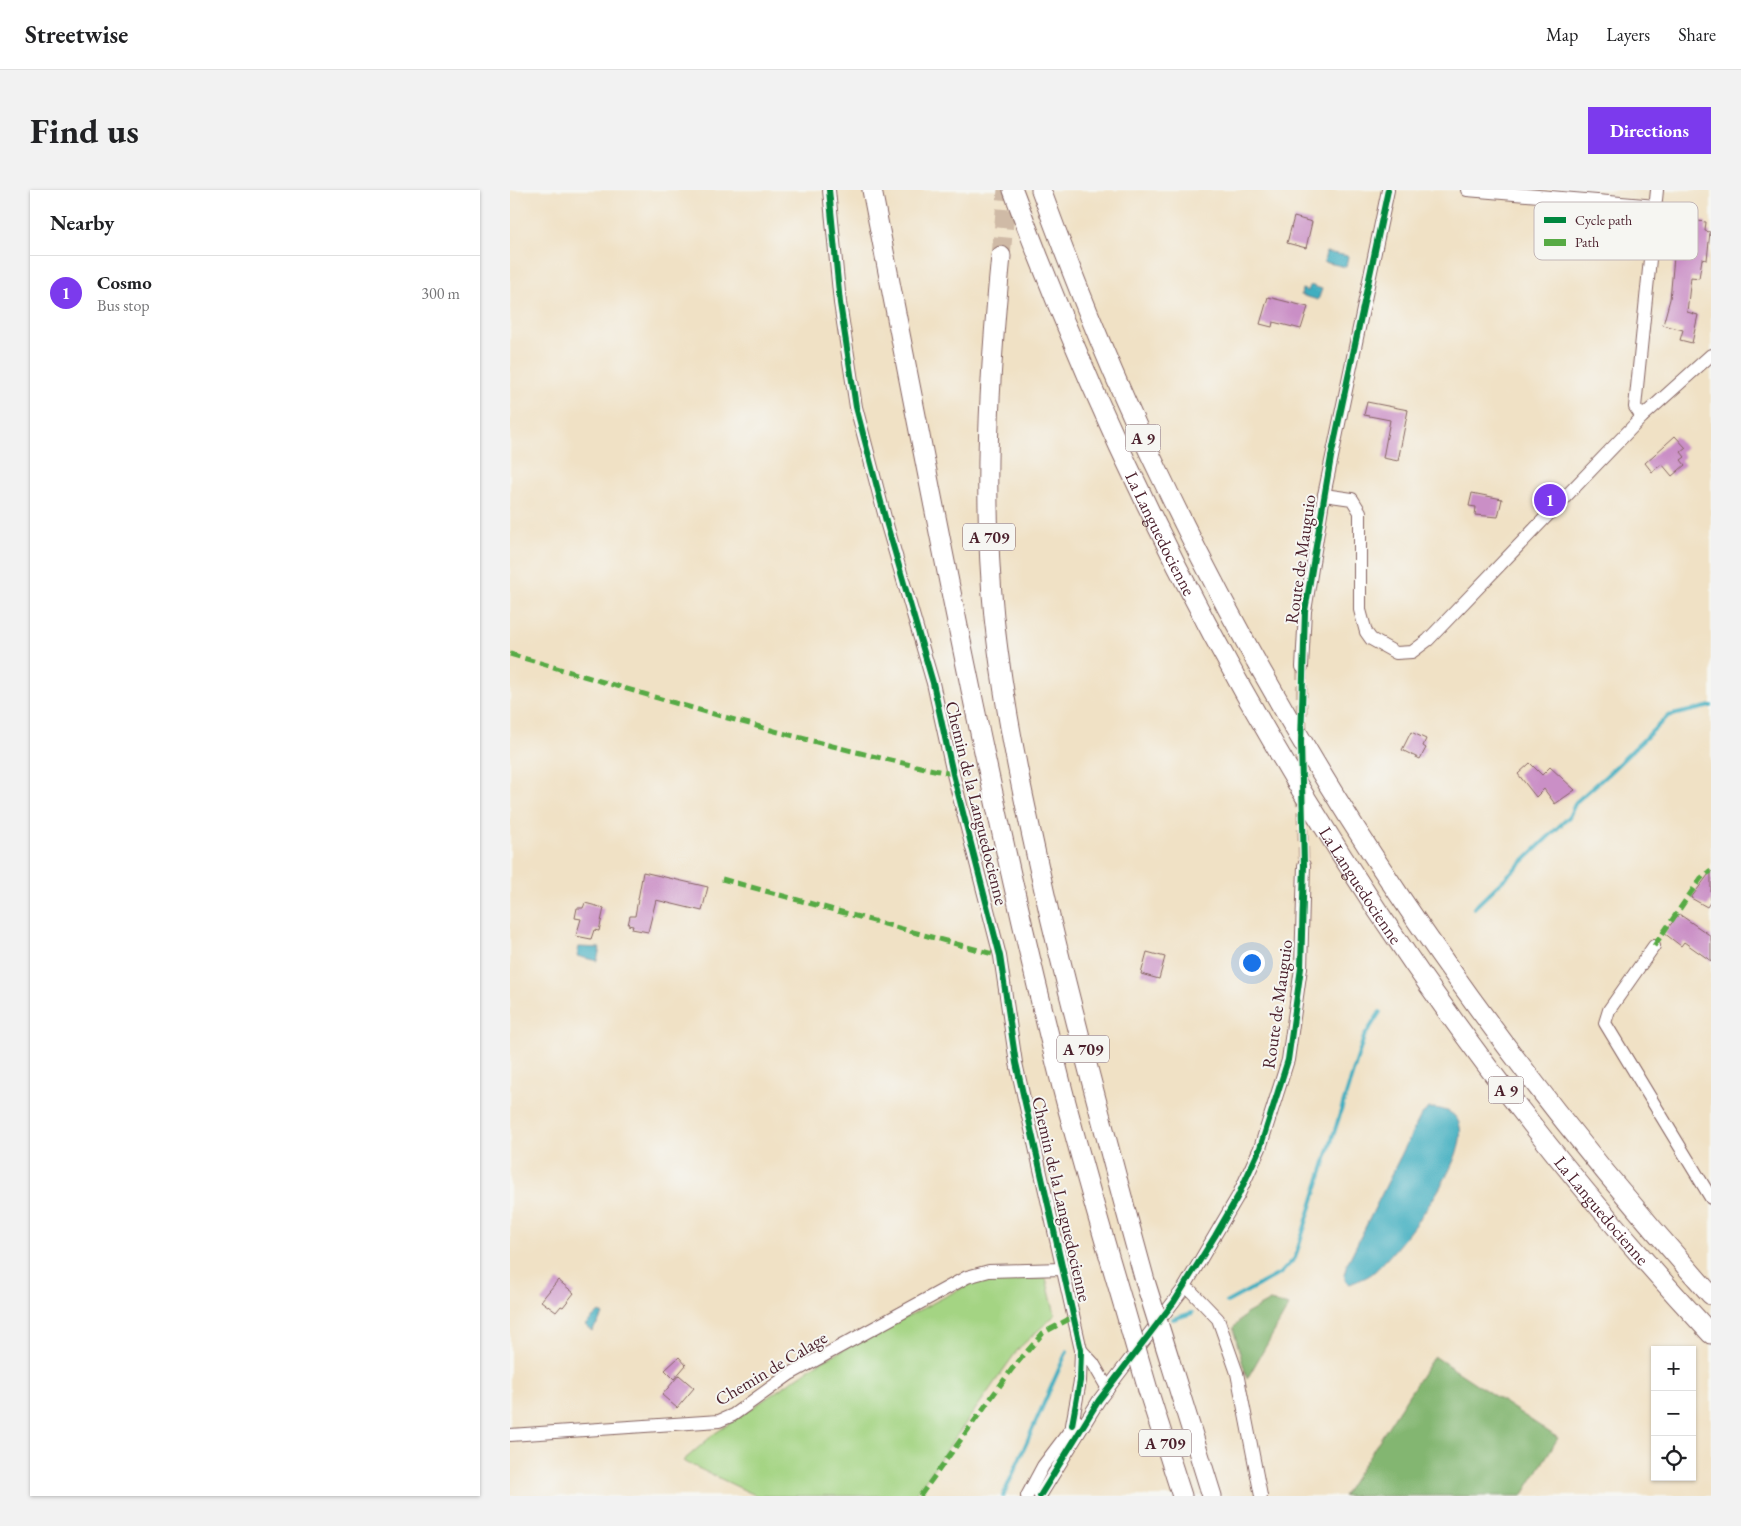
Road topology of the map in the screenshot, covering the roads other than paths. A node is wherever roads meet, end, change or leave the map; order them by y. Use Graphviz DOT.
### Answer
graph roads {
  1 [pos="829,190"];
  2 [pos="872,190"];
  3 [pos="1012,190"];
  4 [pos="1041,190"];
  5 [pos="1388,190"];
  6 [pos="1467,190"];
  7 [pos="1609,202"];
  8 [pos="1001,256"];
  9 [pos="1650,260"];
  10 [pos="1711,355"];
  11 [pos="1642,417"];
  12 [pos="1324,495"];
  13 [pos="1302,666"];
  14 [pos="1304,865"];
  15 [pos="1654,946"];
  16 [pos="1711,1198"];
  17 [pos="1062,1269"];
  18 [pos="1184,1288"];
  19 [pos="1711,1295"];
  20 [pos="1711,1334"];
  21 [pos="1081,1350"];
  22 [pos="1108,1389"];
  23 [pos="1099,1400"];
  24 [pos="1072,1425"];
  25 [pos="510,1435"];
  26 [pos="1027,1496"];
  27 [pos="1040,1496"];
  28 [pos="1182,1496"];
  29 [pos="1212,1496"];
  30 [pos="1262,1496"];
  1 -- 17 [label="street, Chemin de la Languedocienne"];
  2 -- 28 [label="highway, A 709, bridge"];
  3 -- 20 [label="highway, La Languedocienne / A 9"];
  4 -- 19 [label="highway, La Languedocienne / A 9"];
  5 -- 12 [label="street, Route de Mauguio"];
  6 -- 7 [label="street"];
  8 -- 29 [label="highway, A 709, bridge"];
  9 -- 11 [label="street"];
  10 -- 11 [label="street"];
  11 -- 12 [label="street"];
  12 -- 13 [label="street, Route de Mauguio"];
  14 -- 18 [label="street, Route de Mauguio"];
  15 -- 16 [label="street"];
  17 -- 21 [label="street, Chemin de la Languedocienne"];
  17 -- 25 [label="street, Chemin de Calage"];
  18 -- 22 [label="street, Route de Mauguio"];
  18 -- 30 [label="street"];
  21 -- 22 [label="street, Chemin de la Languedocienne"];
  21 -- 24 [label="street, Chemin de la Languedocienne"];
  22 -- 23 [label="street, Route de Mauguio"];
  23 -- 24 [label="street"];
  23 -- 27 [label="street"];
  24 -- 26 [label="street"];
}
